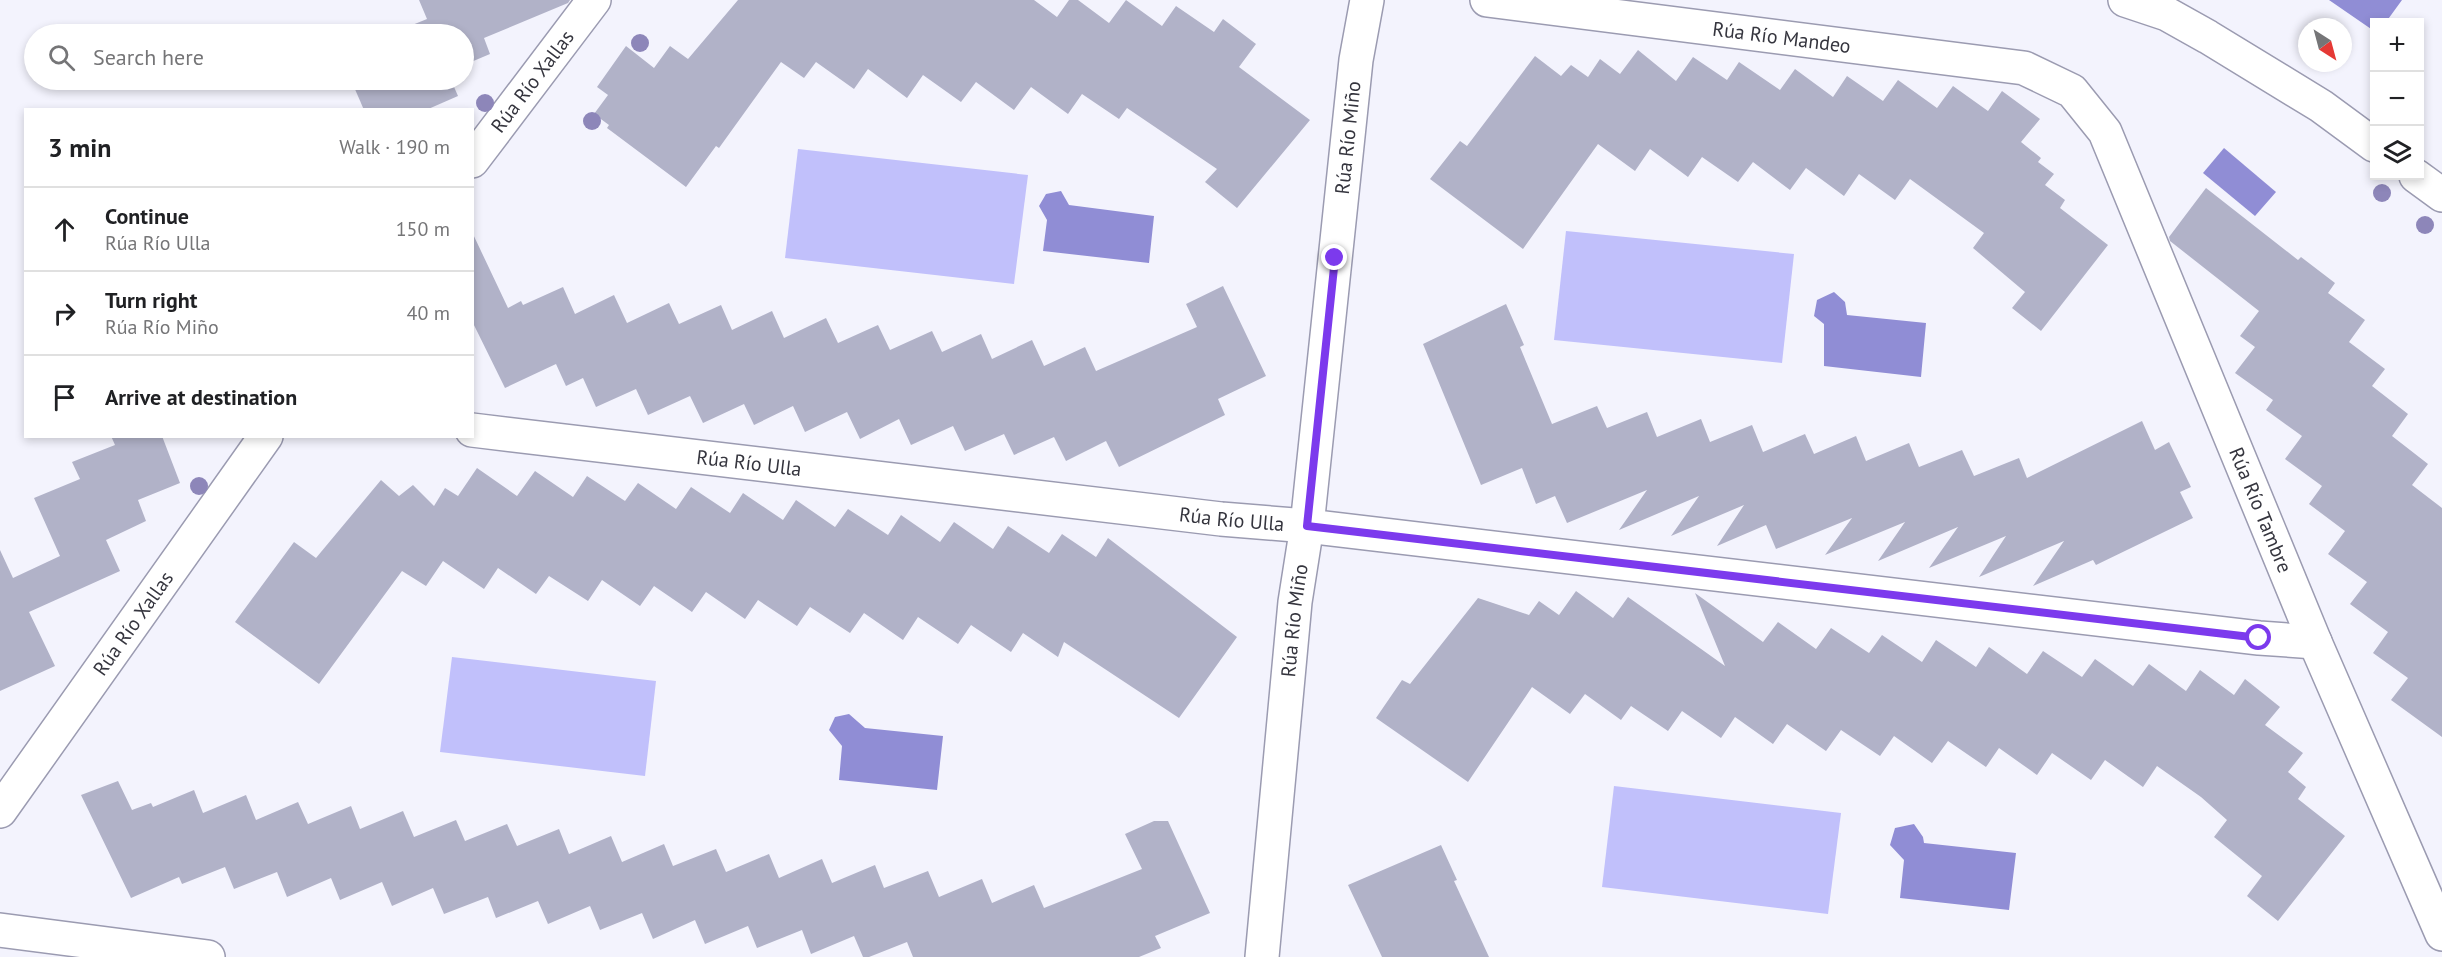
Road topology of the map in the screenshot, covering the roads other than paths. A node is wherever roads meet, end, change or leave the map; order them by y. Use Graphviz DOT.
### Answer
graph roads {
  1 [pos="594,0"];
  2 [pos="1367,0"];
  3 [pos="1487,0"];
  4 [pos="2126,0"];
  5 [pos="2072,91"];
  6 [pos="2370,142"];
  7 [pos="474,158"];
  8 [pos="2421,180"];
  9 [pos="2442,195"];
  10 [pos="474,430"];
  11 [pos="265,438"];
  12 [pos="1307,526"];
  13 [pos="2315,642"];
  14 [pos="0,811"];
  15 [pos="0,930"];
  16 [pos="2442,934"];
  17 [pos="208,957"];
  18 [pos="1262,957"];
  1 -- 7 [label="street, Rúa Río Xallas"];
  2 -- 12 [label="street, Rúa Río Miño"];
  3 -- 5 [label="street, Rúa Río Mandeo"];
  4 -- 6 [label="street"];
  5 -- 13 [label="street, Rúa Río Tambre"];
  8 -- 9 [label="street"];
  10 -- 12 [label="street, Rúa Río Ulla"];
  11 -- 14 [label="street, Rúa Río Xallas"];
  12 -- 13 [label="street, Rúa Río Ulla"];
  12 -- 18 [label="street, Rúa Río Miño"];
  13 -- 16 [label="street, Rúa Río Tambre"];
  15 -- 17 [label="street"];
}
